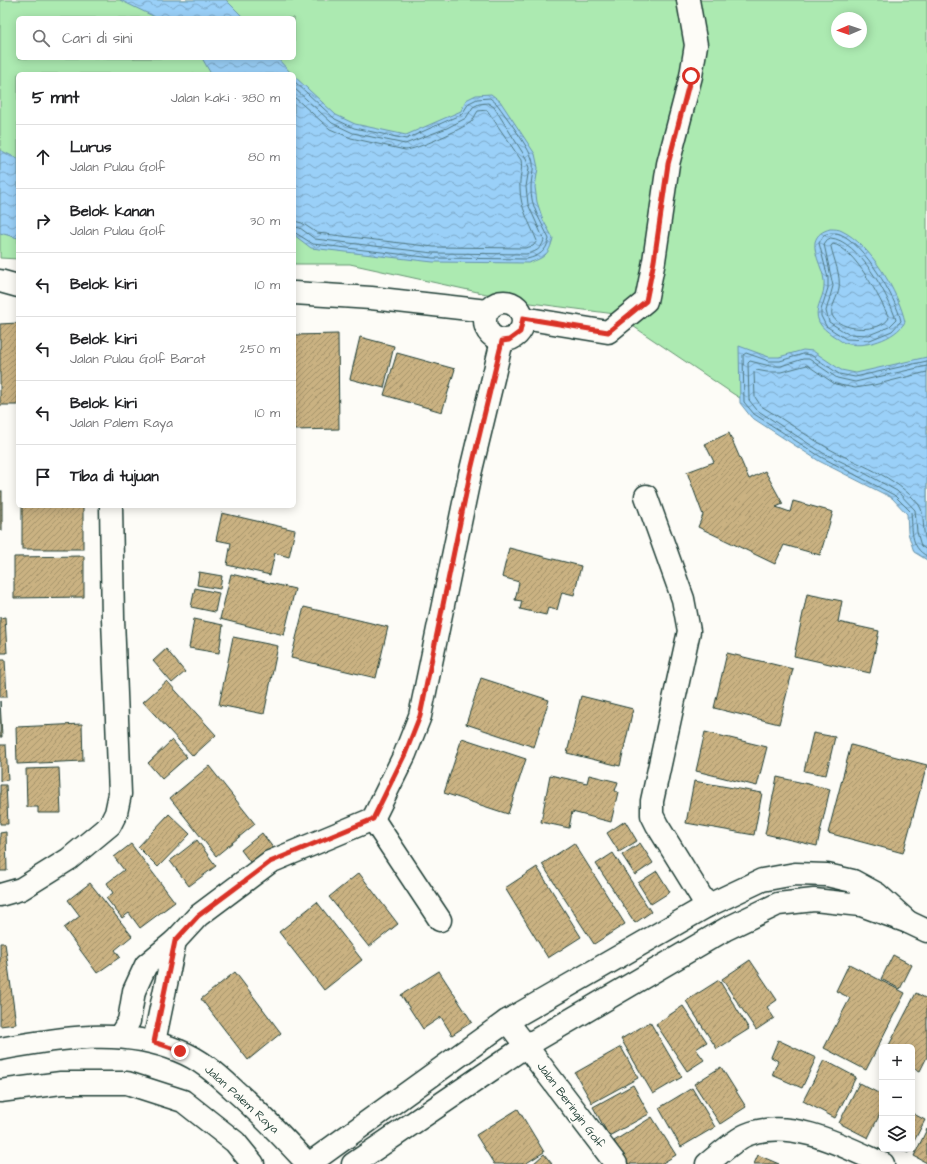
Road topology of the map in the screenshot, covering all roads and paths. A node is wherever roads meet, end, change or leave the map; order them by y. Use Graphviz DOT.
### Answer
graph roads {
  1 [pos="688,0"];
  2 [pos="0,282"];
  3 [pos="16,286"];
  4 [pos="296,293"];
  5 [pos="487,311"];
  6 [pos="523,318"];
  7 [pos="502,341"];
  8 [pos="646,496"];
  9 [pos="111,508"];
  10 [pos="373,819"];
  11 [pos="0,895"];
  12 [pos="707,906"];
  13 [pos="440,920"];
  14 [pos="918,926"];
  15 [pos="175,941"];
  16 [pos="507,1020"];
  17 [pos="119,1037"];
  18 [pos="154,1042"];
  19 [pos="526,1046"];
  20 [pos="0,1048"];
  21 [pos="0,1091"];
  22 [pos="253,1164"];
  23 [pos="309,1164"];
  24 [pos="354,1164"];
  25 [pos="616,1164"];
  26 [pos="707,1164"];
  27 [pos="883,1164"];
  1 -- 6 [label="street"];
  2 -- 3 [label="street"];
  4 -- 5 [label="street"];
  5 -- 6 [label="street"];
  5 -- 7 [label="street"];
  6 -- 7 [label="street"];
  7 -- 10 [label="street"];
  8 -- 12 [label="street"];
  9 -- 11 [label="street"];
  10 -- 13 [label="street"];
  10 -- 15 [label="street"];
  12 -- 14 [label="street"];
  12 -- 16 [label="street"];
  14 -- 19 [label="street"];
  15 -- 17 [label="street"];
  15 -- 18 [label="street"];
  16 -- 19 [label="street, Jalan Beringin Golf"];
  16 -- 23 [label="street"];
  17 -- 18 [label="street, Jalan Palem Raya"];
  17 -- 20 [label="street, Jalan Palem Raya"];
  18 -- 23 [label="street, Jalan Palem Raya"];
  19 -- 24 [label="street"];
  19 -- 25 [label="street, Jalan Beringin Golf"];
  21 -- 22 [label="street"];
  26 -- 27 [label="street"];
}
